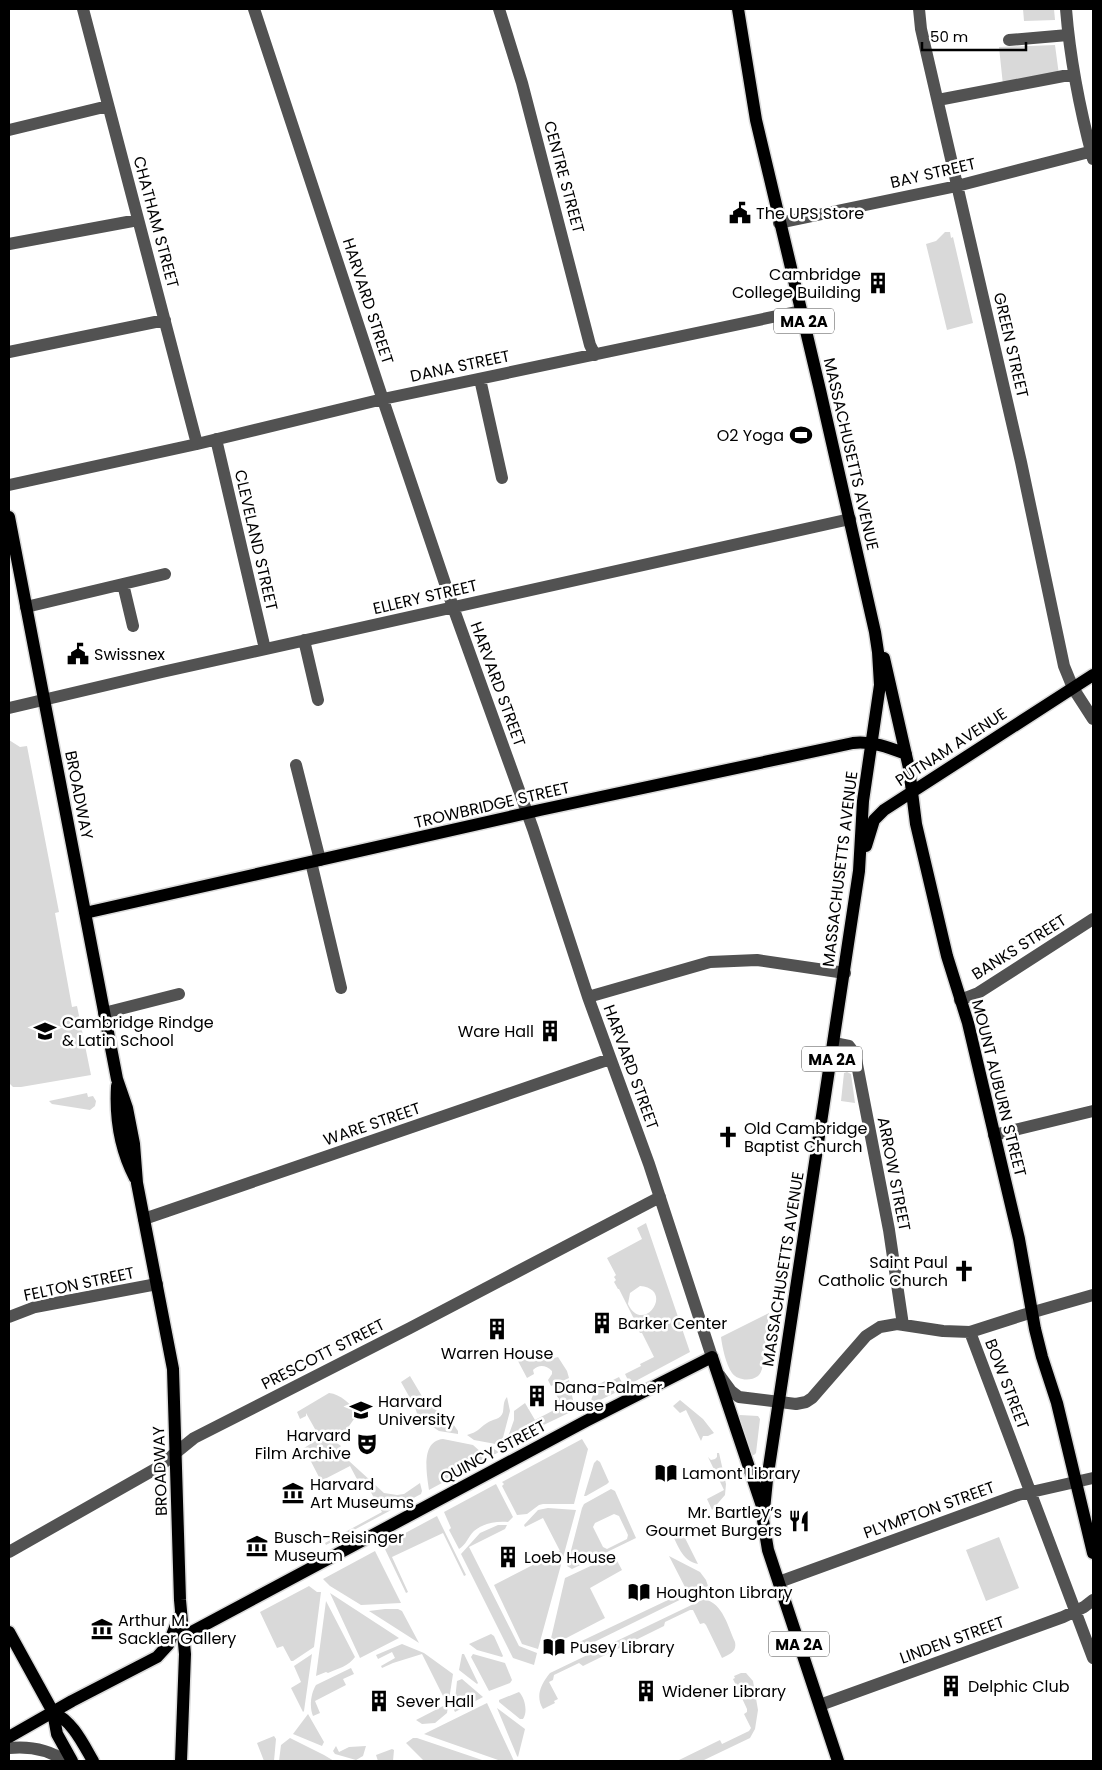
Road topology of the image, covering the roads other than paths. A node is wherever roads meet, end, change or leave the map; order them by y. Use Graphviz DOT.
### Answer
graph roads {
  1 [pos="82,9"];
  2 [pos="254,9"];
  3 [pos="500,9"];
  4 [pos="738,9"];
  5 [pos="919,9"];
  6 [pos="1066,9"];
  7 [pos="1068,35"];
  8 [pos="1009,40"];
  9 [pos="1074,74"];
  10 [pos="938,100"];
  11 [pos="108,106"];
  12 [pos="9,130"];
  13 [pos="1093,154"];
  14 [pos="957,186"];
  15 [pos="138,220"];
  16 [pos="779,223"];
  17 [pos="9,244"];
  18 [pos="802,311"];
  19 [pos="165,320"];
  20 [pos="9,352"];
  21 [pos="595,355"];
  22 [pos="480,378"];
  23 [pos="383,399"];
  24 [pos="216,439"];
  25 [pos="197,444"];
  26 [pos="502,478"];
  27 [pos="9,485"];
  28 [pos="9,517"];
  29 [pos="850,519"];
  30 [pos="165,574"];
  31 [pos="123,584"];
  32 [pos="26,607"];
  33 [pos="453,607"];
  34 [pos="133,626"];
  35 [pos="875,632"];
  36 [pos="304,640"];
  37 [pos="265,649"];
  38 [pos="1093,675"];
  39 [pos="1073,688"];
  40 [pos="44,700"];
  41 [pos="318,700"];
  42 [pos="9,708"];
  43 [pos="1093,719"];
  44 [pos="872,743"];
  45 [pos="906,754"];
  46 [pos="296,765"];
  47 [pos="912,792"];
  48 [pos="527,813"];
  49 [pos="315,861"];
  50 [pos="859,871"];
  51 [pos="85,912"];
  52 [pos="1093,919"];
  53 [pos="845,973"];
  54 [pos="341,988"];
  55 [pos="179,994"];
  56 [pos="588,997"];
  57 [pos="960,1000"];
  58 [pos="104,1014"];
  59 [pos="834,1043"];
  60 [pos="610,1059"];
  61 [pos="1093,1111"];
  62 [pos="994,1135"];
  63 [pos="660,1197"];
  64 [pos="144,1219"];
  65 [pos="157,1284"];
  66 [pos="1093,1295"];
  67 [pos="1032,1312"];
  68 [pos="9,1317"];
  69 [pos="903,1325"];
  70 [pos="970,1332"];
  71 [pos="714,1363"];
  72 [pos="779,1401"];
  73 [pos="175,1453"];
  74 [pos="1093,1478"];
  75 [pos="1077,1482"];
  76 [pos="1031,1492"];
  77 [pos="764,1511"];
  78 [pos="9,1552"];
  79 [pos="1093,1553"];
  80 [pos="779,1582"];
  81 [pos="1093,1600"];
  82 [pos="1076,1612"];
  83 [pos="181,1613"];
  84 [pos="9,1632"];
  85 [pos="184,1636"];
  86 [pos="1093,1658"];
  87 [pos="820,1705"];
  88 [pos="53,1712"];
  89 [pos="9,1737"];
  90 [pos="9,1748"];
  91 [pos="65,1761"];
  92 [pos="72,1761"];
  93 [pos="93,1761"];
  94 [pos="181,1761"];
  95 [pos="838,1761"];
  1 -- 11 [label="street, CHATHAM STREET"];
  2 -- 23 [label="street, HARVARD STREET"];
  3 -- 21 [label="street, CENTRE STREET"];
  4 -- 16 [label="main road, MASSACHUSETTS AVENUE / MA 2A"];
  5 -- 10 [label="street, GREEN STREET"];
  6 -- 7 [label="street"];
  7 -- 8 [label="street"];
  7 -- 9 [label="street"];
  9 -- 10 [label="street"];
  9 -- 13 [label="street"];
  10 -- 14 [label="street, GREEN STREET"];
  11 -- 12 [label="street"];
  11 -- 15 [label="street, CHATHAM STREET"];
  13 -- 14 [label="street, BAY STREET"];
  14 -- 16 [label="street, BAY STREET"];
  14 -- 39 [label="street, GREEN STREET"];
  15 -- 17 [label="street"];
  15 -- 19 [label="street, CHATHAM STREET"];
  16 -- 18 [label="main road, MASSACHUSETTS AVENUE / MA 2A"];
  18 -- 21 [label="street, DANA STREET"];
  18 -- 29 [label="main road, MASSACHUSETTS AVENUE / MA 2A"];
  19 -- 20 [label="street"];
  19 -- 25 [label="street, CHATHAM STREET"];
  21 -- 22 [label="street, DANA STREET"];
  22 -- 23 [label="street, DANA STREET"];
  22 -- 26 [label="street"];
  23 -- 24 [label="street, DANA STREET"];
  23 -- 33 [label="street, HARVARD STREET"];
  24 -- 25 [label="street, DANA STREET"];
  24 -- 37 [label="street, CLEVELAND STREET"];
  25 -- 27 [label="street, DANA STREET"];
  28 -- 32 [label="main road, BROADWAY"];
  29 -- 33 [label="street, ELLERY STREET"];
  29 -- 35 [label="main road, MASSACHUSETTS AVENUE / MA 2A"];
  30 -- 31 [label="street"];
  31 -- 32 [label="street"];
  31 -- 34 [label="street"];
  32 -- 40 [label="main road, BROADWAY"];
  33 -- 36 [label="street, ELLERY STREET"];
  33 -- 48 [label="street, HARVARD STREET"];
  35 -- 44 [label="main road, MASSACHUSETTS AVENUE / MA 2A"];
  35 -- 45 [label="main road, MOUNT AUBURN STREET / MA 2A"];
  36 -- 37 [label="street, ELLERY STREET"];
  36 -- 41 [label="street"];
  37 -- 40 [label="street, ELLERY STREET"];
  38 -- 39 [label="main road, PUTNAM AVENUE"];
  39 -- 43 [label="street, GREEN STREET"];
  39 -- 47 [label="main road, PUTNAM AVENUE"];
  40 -- 42 [label="street, ELLERY STREET"];
  40 -- 51 [label="main road, BROADWAY"];
  44 -- 45 [label="main road, TROWBRIDGE STREET"];
  44 -- 48 [label="main road, TROWBRIDGE STREET"];
  44 -- 50 [label="main road, MASSACHUSETTS AVENUE / MA 2A"];
  45 -- 47 [label="main road, MOUNT AUBURN STREET / MA 2A"];
  46 -- 49 [label="street"];
  47 -- 50 [label="main road, PUTNAM AVENUE"];
  47 -- 57 [label="main road, MOUNT AUBURN STREET / MA 2A"];
  48 -- 49 [label="main road, TROWBRIDGE STREET"];
  48 -- 56 [label="street, HARVARD STREET"];
  49 -- 51 [label="main road, TROWBRIDGE STREET"];
  49 -- 54 [label="street"];
  50 -- 53 [label="main road, MASSACHUSETTS AVENUE / MA 2A"];
  51 -- 58 [label="main road, BROADWAY"];
  52 -- 57 [label="street, BANKS STREET"];
  53 -- 56 [label="street"];
  53 -- 59 [label="main road, MASSACHUSETTS AVENUE / MA 2A"];
  55 -- 58 [label="street"];
  56 -- 60 [label="street, HARVARD STREET"];
  57 -- 62 [label="main road, MOUNT AUBURN STREET / MA 2A"];
  58 -- 64 [label="main road, BROADWAY"];
  59 -- 69 [label="street, ARROW STREET"];
  59 -- 72 [label="main road, MASSACHUSETTS AVENUE / MA 2A"];
  60 -- 63 [label="street, HARVARD STREET"];
  60 -- 64 [label="street, WARE STREET"];
  61 -- 62 [label="street"];
  62 -- 67 [label="main road, MOUNT AUBURN STREET / MA 2A"];
  63 -- 71 [label="street, HARVARD STREET"];
  63 -- 73 [label="street, PRESCOTT STREET"];
  64 -- 65 [label="main road, BROADWAY"];
  65 -- 68 [label="street, FELTON STREET"];
  65 -- 73 [label="main road, BROADWAY"];
  66 -- 67 [label="street"];
  67 -- 70 [label="street"];
  67 -- 75 [label="main road, MOUNT AUBURN STREET / MA 2A"];
  69 -- 70 [label="street, BOW STREET"];
  69 -- 72 [label="street, BOW STREET"];
  70 -- 76 [label="street, BOW STREET"];
  71 -- 72 [label="street, HARVARD STREET"];
  71 -- 77 [label="main road, HARVARD STREET"];
  71 -- 85 [label="main road, QUINCY STREET"];
  72 -- 77 [label="main road, MASSACHUSETTS AVENUE / MA 2A"];
  73 -- 78 [label="street, PRESCOTT STREET"];
  73 -- 83 [label="main road, BROADWAY"];
  74 -- 75 [label="street, PLYMPTON STREET"];
  75 -- 76 [label="street, PLYMPTON STREET"];
  75 -- 79 [label="main road, MOUNT AUBURN STREET / MA 2A"];
  76 -- 80 [label="street, PLYMPTON STREET"];
  76 -- 82 [label="street, BOW STREET"];
  77 -- 80 [label="main road, MASSACHUSETTS AVENUE / MA 2A"];
  80 -- 87 [label="main road, MASSACHUSETTS AVENUE / MA 2A"];
  81 -- 82 [label="street, LINDEN STREET"];
  82 -- 86 [label="street, BOW STREET"];
  82 -- 87 [label="street, LINDEN STREET"];
  83 -- 85 [label="main road, BROADWAY"];
  83 -- 88 [label="main road"];
  84 -- 88 [label="main road"];
  85 -- 94 [label="main road, BROADWAY"];
  87 -- 95 [label="main road, MASSACHUSETTS AVENUE / MA 2A"];
  88 -- 89 [label="main road"];
  88 -- 92 [label="main road"];
  88 -- 93 [label="main road"];
  90 -- 91 [label="street"];
}
